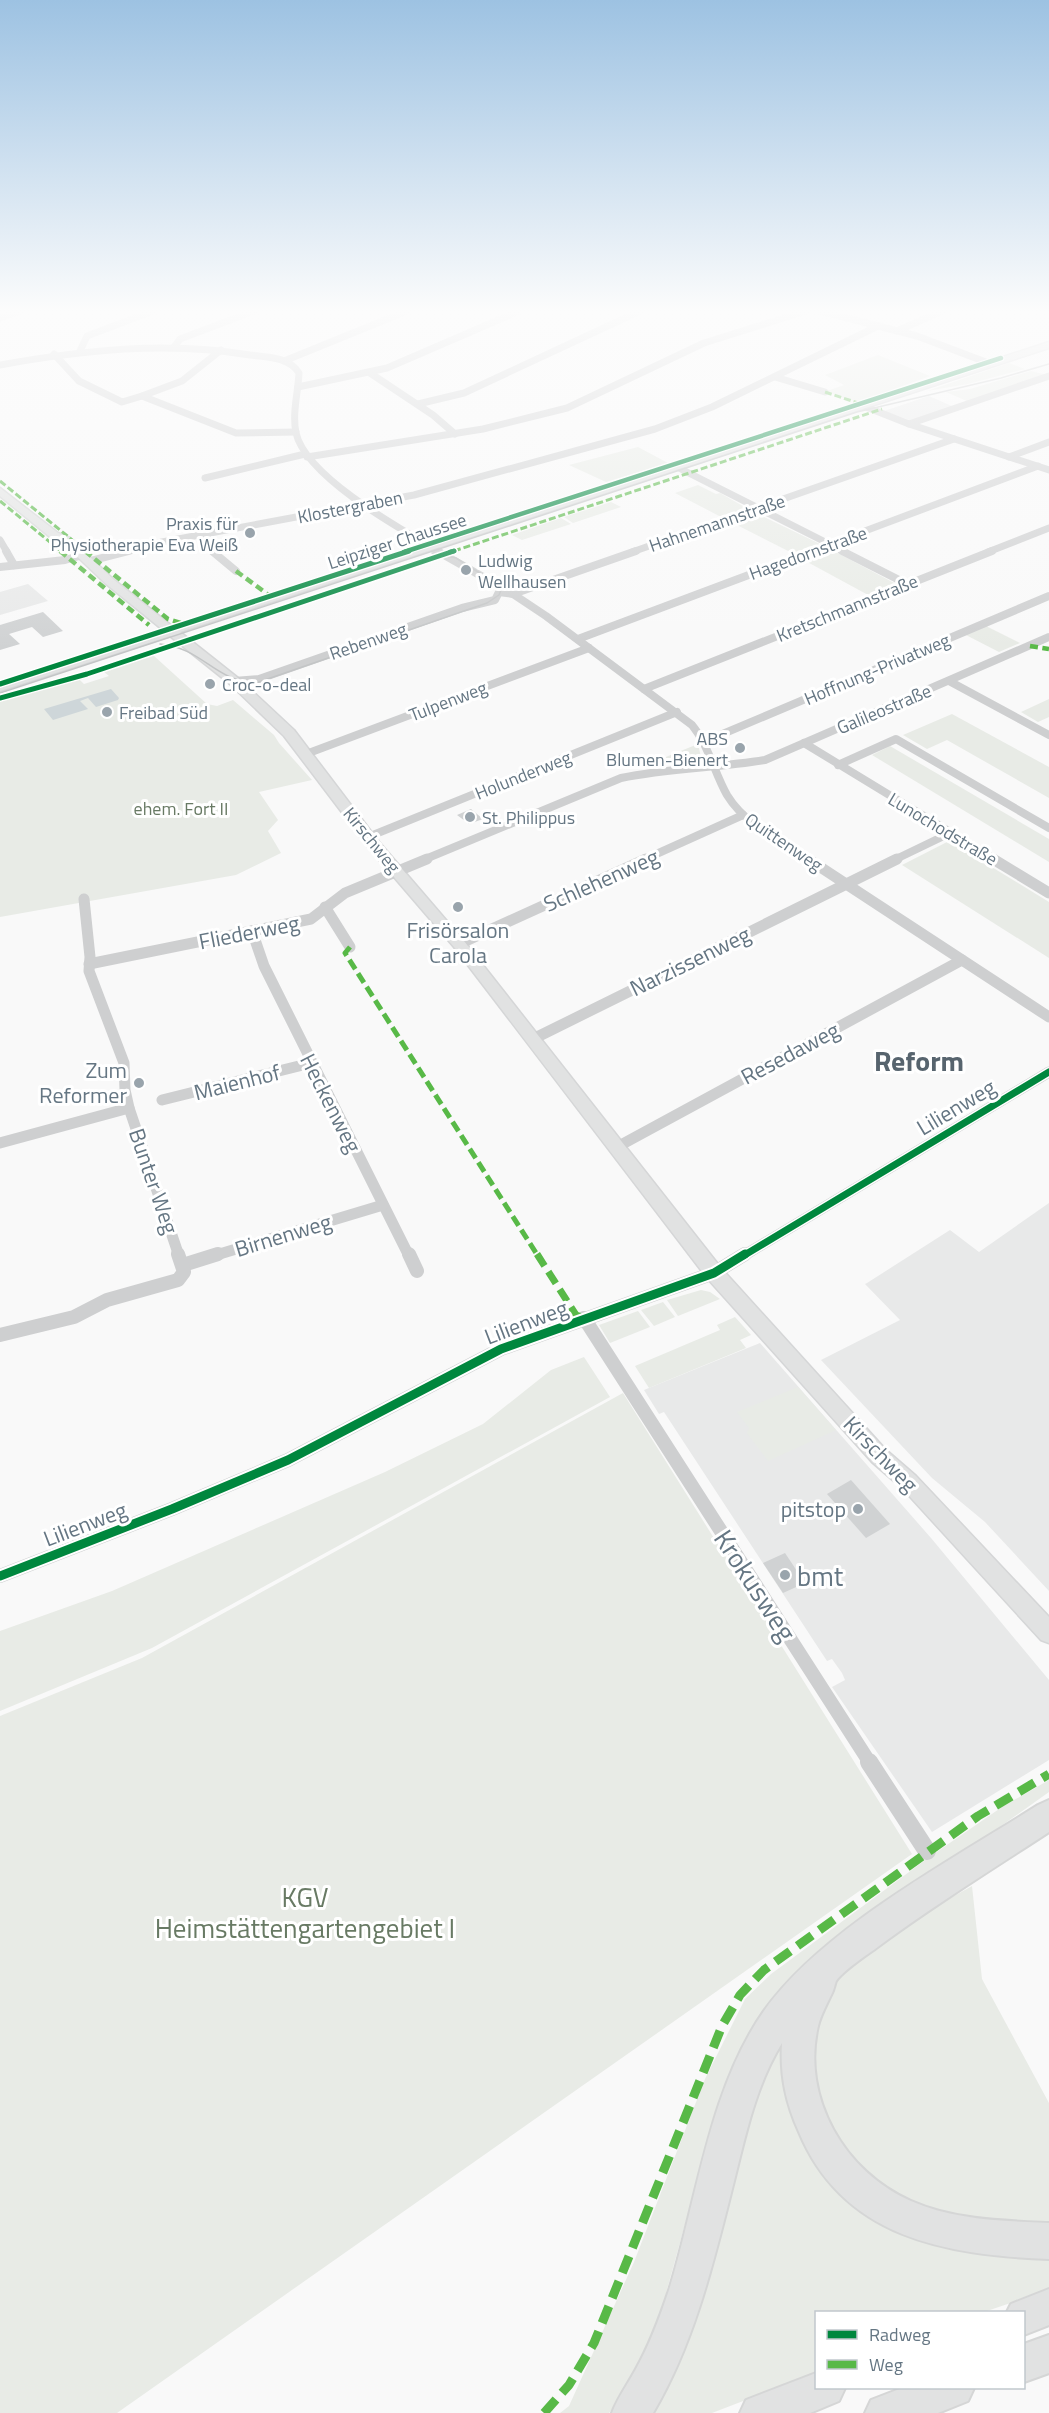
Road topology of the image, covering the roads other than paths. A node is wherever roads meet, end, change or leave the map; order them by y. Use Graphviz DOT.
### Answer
graph roads {
  1 [pos="210,424"];
  2 [pos="295,424"];
  3 [pos="442,424"];
  4 [pos="506,424"];
  5 [pos="672,424"];
  6 [pos="804,424"];
  7 [pos="832,424"];
  8 [pos="909,424"];
  9 [pos="296,432"];
  10 [pos="455,434"];
  11 [pos="954,439"];
  12 [pos="1049,442"];
  13 [pos="306,455"];
  14 [pos="1009,457"];
  15 [pos="675,466"];
  16 [pos="1038,466"];
  17 [pos="1049,470"];
  18 [pos="686,472"];
  19 [pos="205,478"];
  20 [pos="0,491"];
  21 [pos="365,504"];
  22 [pos="758,508"];
  23 [pos="1049,528"];
  24 [pos="200,535"];
  25 [pos="0,540"];
  26 [pos="830,545"];
  27 [pos="430,546"];
  28 [pos="442,552"];
  29 [pos="82,558"];
  30 [pos="14,565"];
  31 [pos="0,567"];
  32 [pos="236,571"];
  33 [pos="908,584"];
  34 [pos="499,592"];
  35 [pos="513,594"];
  36 [pos="1049,596"];
  37 [pos="175,635"];
  38 [pos="1049,637"];
  39 [pos="578,639"];
  40 [pos="1030,646"];
  41 [pos="589,648"];
  42 [pos="1049,649"];
  43 [pos="234,681"];
  44 [pos="949,681"];
  45 [pos="0,687"];
  46 [pos="644,689"];
  47 [pos="0,696"];
  48 [pos="677,712"];
  49 [pos="1049,735"];
  50 [pos="705,741"];
  51 [pos="804,743"];
  52 [pos="306,754"];
  53 [pos="838,765"];
  54 [pos="715,766"];
  55 [pos="743,815"];
  56 [pos="1049,828"];
  57 [pos="950,833"];
  58 [pos="368,837"];
  59 [pos="397,871"];
  60 [pos="846,884"];
  61 [pos="1049,893"];
  62 [pos="84,899"];
  63 [pos="325,907"];
  64 [pos="252,931"];
  65 [pos="459,944"];
  66 [pos="350,947"];
  67 [pos="962,960"];
  68 [pos="89,964"];
  69 [pos="1049,1017"];
  70 [pos="533,1039"];
  71 [pos="311,1063"];
  72 [pos="1049,1071"];
  73 [pos="162,1100"];
  74 [pos="129,1108"];
  75 [pos="0,1143"];
  76 [pos="617,1146"];
  77 [pos="383,1205"];
  78 [pos="183,1265"];
  79 [pos="417,1271"];
  80 [pos="714,1273"];
  81 [pos="584,1318"];
  82 [pos="0,1335"];
  83 [pos="0,1576"];
  84 [pos="1049,1634"];
  85 [pos="1049,1815"];
  86 [pos="927,1851"];
  87 [pos="835,1960"];
  88 [pos="1049,2241"];
  89 [pos="1049,2307"];
  90 [pos="1025,2316"];
  91 [pos="1049,2354"];
  92 [pos="1025,2362"];
  93 [pos="823,2389"];
  94 [pos="952,2389"];
  95 [pos="631,2413"];
  96 [pos="759,2413"];
  97 [pos="884,2413"];
  1 -- 9 [label="street"];
  2 -- 9 [label="street"];
  3 -- 10 [label="street"];
  4 -- 10 [label="street"];
  5 -- 21 [label="street, Klostergraben"];
  6 -- 15 [label="main road, Leipziger Chaussee"];
  7 -- 18 [label="main road, Leipziger Chaussee"];
  8 -- 11 [label="street"];
  9 -- 13 [label="street"];
  10 -- 13 [label="street"];
  11 -- 14 [label="street"];
  11 -- 22 [label="street, Hahnemannstraße"];
  12 -- 14 [label="street"];
  13 -- 19 [label="street"];
  13 -- 21 [label="street"];
  14 -- 16 [label="street"];
  15 -- 18 [label="street"];
  15 -- 27 [label="main road, Leipziger Chaussee"];
  16 -- 17 [label="street"];
  16 -- 26 [label="street, Hagedornstraße"];
  18 -- 22 [label="street"];
  18 -- 28 [label="main road, Leipziger Chaussee"];
  20 -- 29 [label="main road, Kirschweg"];
  21 -- 24 [label="street, Klostergraben"];
  21 -- 27 [label="street"];
  22 -- 26 [label="street"];
  22 -- 35 [label="street, Hahnemannstraße"];
  23 -- 33 [label="street, Kretschmannstraße"];
  24 -- 29 [label="street, Klostergraben"];
  24 -- 32 [label="street"];
  25 -- 30 [label="street"];
  26 -- 33 [label="street"];
  26 -- 39 [label="street, Hagedornstraße"];
  27 -- 28 [label="street"];
  27 -- 37 [label="main road, Leipziger Chaussee"];
  28 -- 34 [label="street"];
  28 -- 37 [label="main road, Leipziger Chaussee"];
  29 -- 30 [label="street, Klostergraben"];
  29 -- 37 [label="main road, Kirschweg"];
  30 -- 31 [label="street, Klostergraben"];
  33 -- 46 [label="street, Kretschmannstraße"];
  34 -- 35 [label="street, Quittenweg"];
  34 -- 43 [label="street, Rebenweg"];
  35 -- 39 [label="street, Quittenweg"];
  36 -- 50 [label="street, Hoffnung-Privatweg"];
  37 -- 43 [label="main road, Kirschweg"];
  37 -- 45 [label="main road, Leipziger Chaussee"];
  37 -- 47 [label="main road, Leipziger Chaussee"];
  38 -- 40 [label="street, Galileostraße"];
  39 -- 41 [label="street, Quittenweg"];
  40 -- 42 [label="street"];
  40 -- 44 [label="street, Galileostraße"];
  41 -- 46 [label="street, Quittenweg"];
  41 -- 52 [label="street, Tulpenweg"];
  43 -- 52 [label="main road, Kirschweg"];
  44 -- 49 [label="street"];
  44 -- 51 [label="street, Galileostraße"];
  46 -- 48 [label="street, Quittenweg"];
  48 -- 50 [label="street, Quittenweg"];
  48 -- 58 [label="street, Holunderweg"];
  50 -- 54 [label="street, Quittenweg"];
  51 -- 53 [label="street, Lunochodstraße"];
  51 -- 54 [label="street, Galileostraße"];
  52 -- 58 [label="main road, Kirschweg"];
  53 -- 56 [label="street"];
  53 -- 57 [label="street, Lunochodstraße"];
  54 -- 55 [label="street, Quittenweg"];
  54 -- 59 [label="street"];
  55 -- 60 [label="street, Quittenweg"];
  55 -- 65 [label="street, Schlehenweg"];
  57 -- 60 [label="street, Narzissenweg"];
  57 -- 61 [label="street, Lunochodstraße"];
  58 -- 59 [label="main road, Kirschweg"];
  59 -- 63 [label="street, Fliederweg"];
  59 -- 65 [label="main road, Kirschweg"];
  60 -- 67 [label="street, Quittenweg"];
  60 -- 70 [label="street, Narzissenweg"];
  62 -- 68 [label="street, Bunter Weg"];
  63 -- 64 [label="street, Fliederweg"];
  63 -- 66 [label="street"];
  64 -- 68 [label="street, Fliederweg"];
  64 -- 71 [label="street, Heckenweg"];
  65 -- 70 [label="main road, Kirschweg"];
  67 -- 69 [label="street, Quittenweg"];
  67 -- 76 [label="street, Resedaweg"];
  68 -- 74 [label="street, Bunter Weg"];
  70 -- 76 [label="main road, Kirschweg"];
  71 -- 73 [label="street, Maienhof"];
  71 -- 77 [label="street, Heckenweg"];
  72 -- 80 [label="street, Lilienweg"];
  74 -- 75 [label="street"];
  74 -- 78 [label="street, Bunter Weg"];
  76 -- 80 [label="main road, Kirschweg"];
  77 -- 78 [label="street, Birnenweg"];
  77 -- 79 [label="street, Heckenweg"];
  78 -- 82 [label="street, Bunter Weg"];
  80 -- 81 [label="street, Lilienweg"];
  80 -- 84 [label="main road, Kirschweg"];
  81 -- 83 [label="street, Lilienweg"];
  81 -- 86 [label="street, Krokusweg"];
  85 -- 87 [label="highway"];
  87 -- 88 [label="highway"];
  87 -- 95 [label="highway"];
  89 -- 90 [label="highway"];
  91 -- 92 [label="highway"];
  93 -- 96 [label="highway"];
  94 -- 97 [label="highway"];
}
